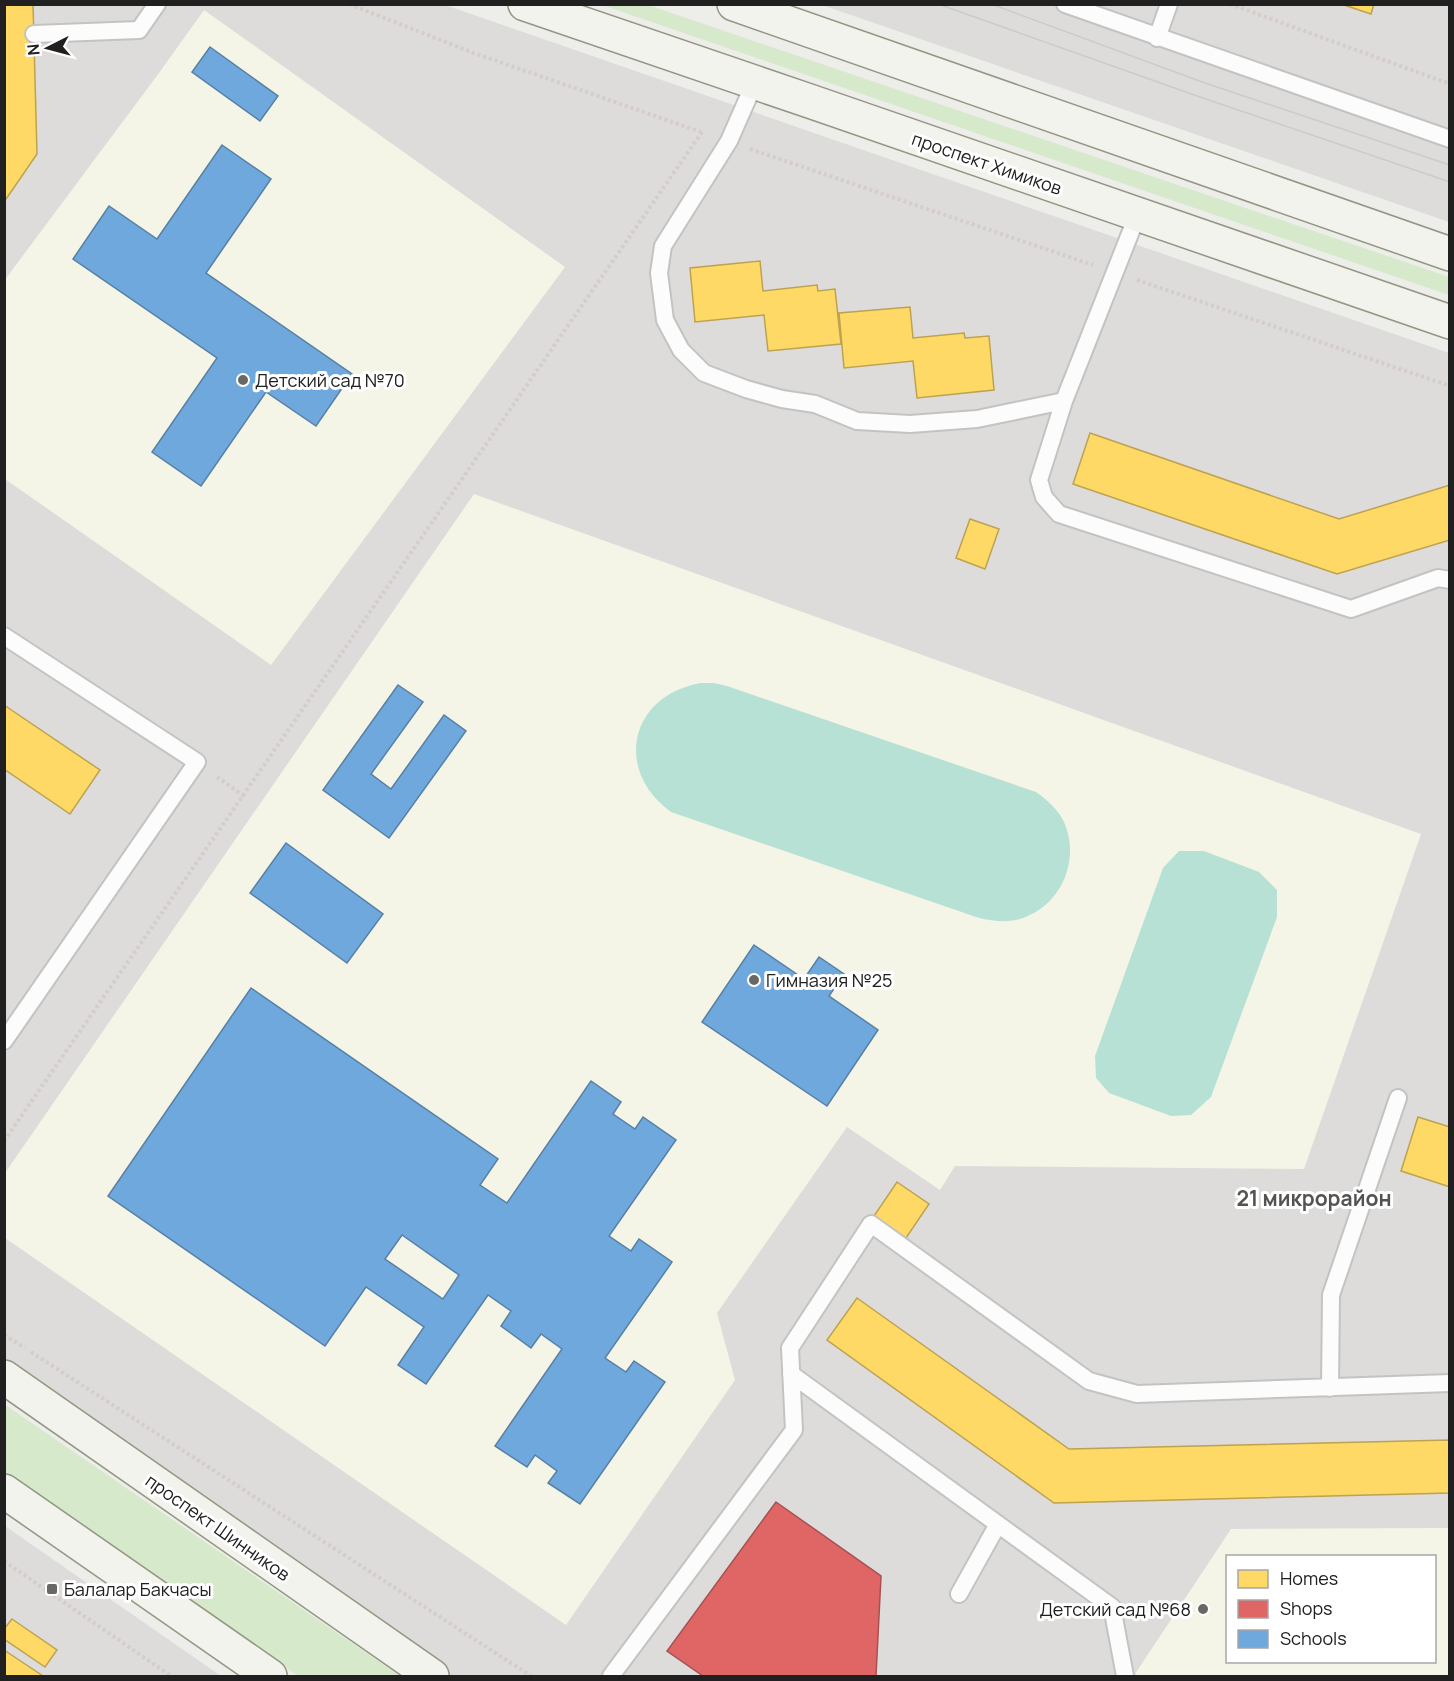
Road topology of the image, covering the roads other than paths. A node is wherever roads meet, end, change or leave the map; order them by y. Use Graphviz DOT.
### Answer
graph roads {
  1 [pos="157,4"];
  2 [pos="525,4"];
  3 [pos="734,4"];
  4 [pos="1065,4"];
  5 [pos="1169,4"];
  6 [pos="34,34"];
  7 [pos="1157,38"];
  8 [pos="755,82"];
  9 [pos="1449,139"];
  10 [pos="1137,216"];
  11 [pos="1449,254"];
  12 [pos="1449,322"];
  13 [pos="1065,401"];
  14 [pos="1449,580"];
  15 [pos="4,636"];
  16 [pos="4,1041"];
  17 [pos="1398,1098"];
  18 [pos="791,1374"];
  19 [pos="4,1377"];
  20 [pos="1449,1383"];
  21 [pos="1330,1388"];
  22 [pos="4,1491"];
  23 [pos="998,1524"];
  24 [pos="959,1594"];
  25 [pos="270,1677"];
  26 [pos="432,1677"];
  27 [pos="611,1677"];
  28 [pos="1125,1677"];
  1 -- 6 [label="lane"];
  2 -- 8 [label="main road, проспект Химиков"];
  3 -- 11 [label="main road"];
  4 -- 7 [label="lane"];
  5 -- 7 [label="lane"];
  7 -- 9 [label="lane"];
  8 -- 10 [label="main road, проспект Химиков"];
  8 -- 13 [label="lane"];
  10 -- 12 [label="main road, проспект Химиков"];
  10 -- 13 [label="lane"];
  13 -- 14 [label="lane"];
  15 -- 16 [label="lane"];
  17 -- 21 [label="lane"];
  18 -- 21 [label="lane"];
  18 -- 23 [label="lane"];
  18 -- 27 [label="lane"];
  19 -- 26 [label="main road, проспект Шинников"];
  20 -- 21 [label="lane"];
  22 -- 25 [label="main road"];
  23 -- 24 [label="lane"];
  23 -- 28 [label="lane"];
}
